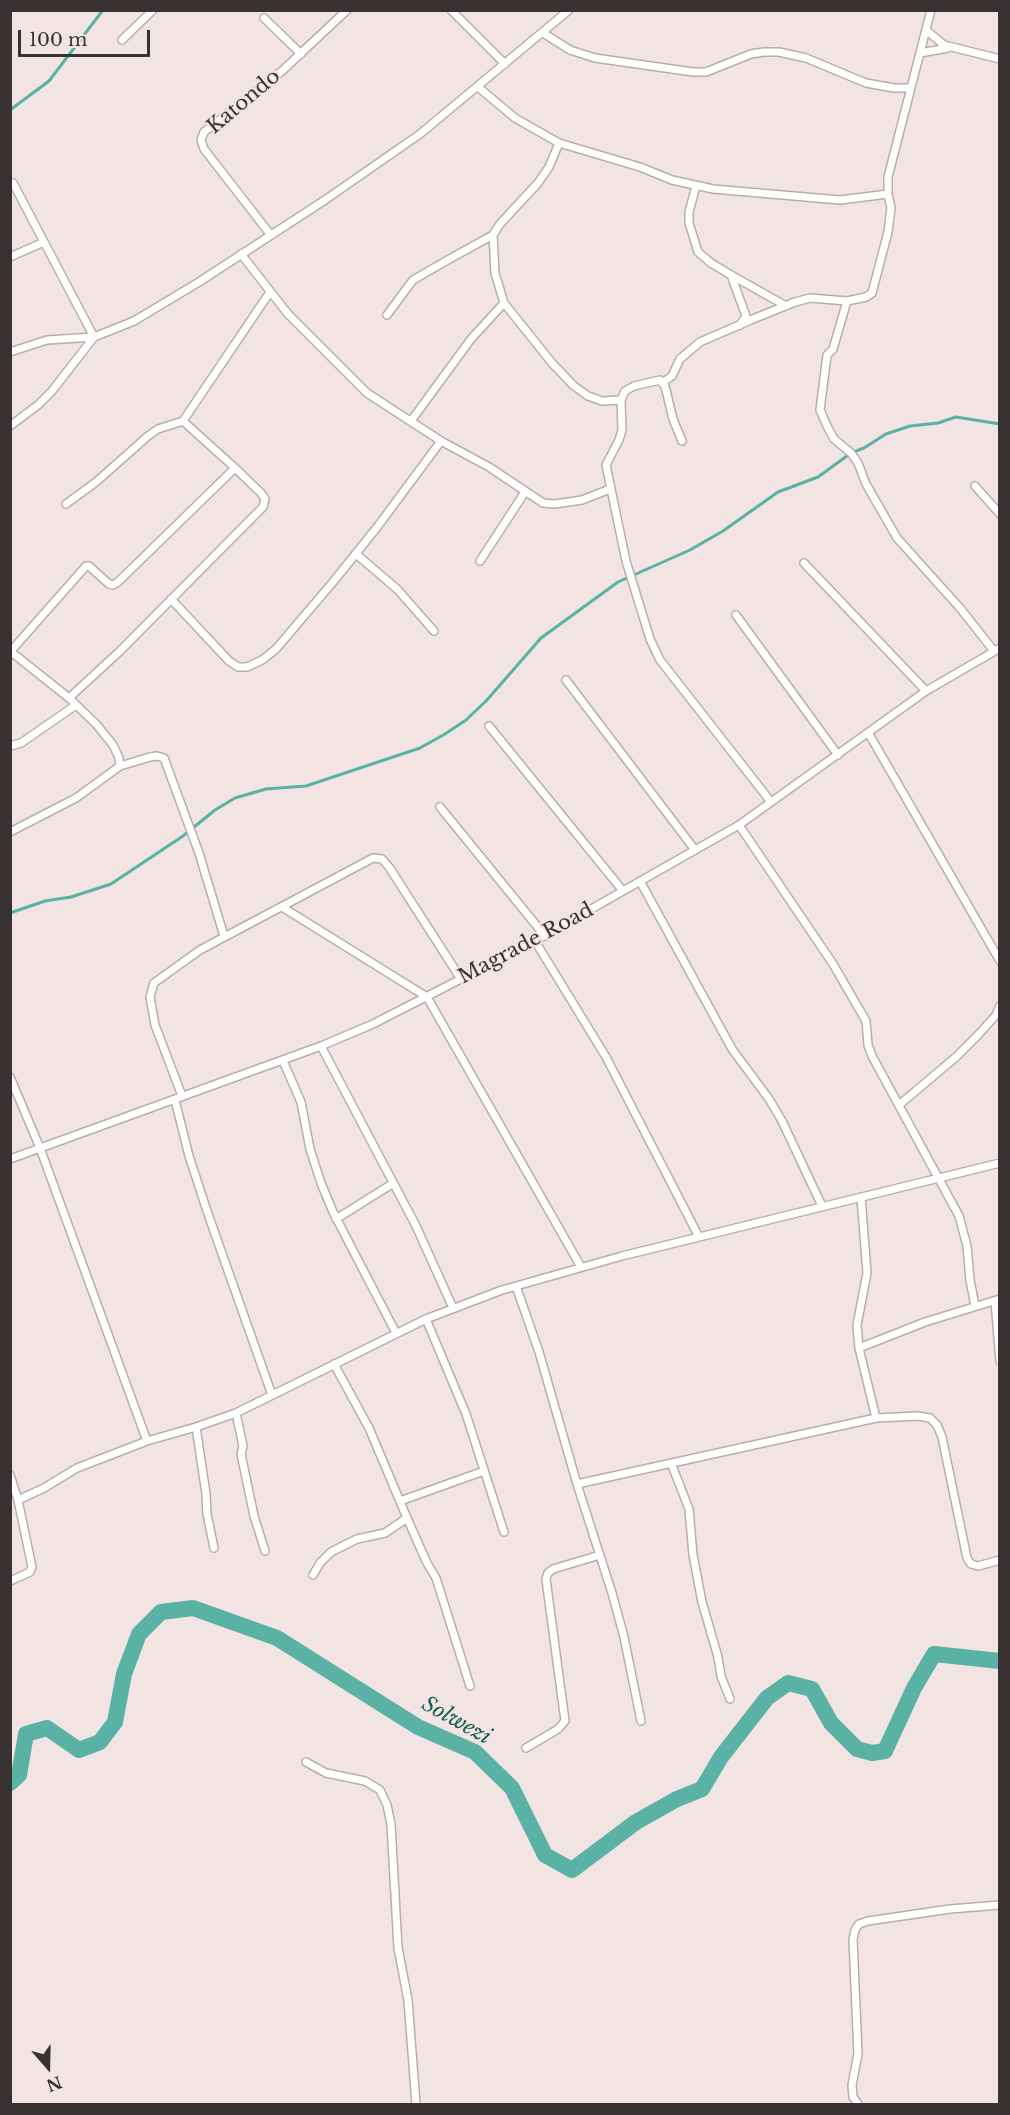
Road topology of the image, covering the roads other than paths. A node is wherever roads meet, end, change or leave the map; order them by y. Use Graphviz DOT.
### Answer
graph roads {
  1 [pos="153,10"];
  2 [pos="347,10"];
  3 [pos="451,10"];
  4 [pos="568,10"];
  5 [pos="931,10"];
  6 [pos="264,18"];
  7 [pos="926,30"];
  8 [pos="543,33"];
  9 [pos="122,40"];
  10 [pos="950,48"];
  11 [pos="920,53"];
  12 [pos="301,54"];
  13 [pos="999,59"];
  14 [pos="505,63"];
  15 [pos="478,87"];
  16 [pos="910,88"];
  17 [pos="559,143"];
  18 [pos="13,183"];
  19 [pos="696,186"];
  20 [pos="888,194"];
  21 [pos="270,234"];
  22 [pos="493,235"];
  23 [pos="44,242"];
  24 [pos="240,254"];
  25 [pos="10,257"];
  26 [pos="731,275"];
  27 [pos="270,292"];
  28 [pos="847,301"];
  29 [pos="504,303"];
  30 [pos="786,306"];
  31 [pos="387,315"];
  32 [pos="740,324"];
  33 [pos="94,337"];
  34 [pos="10,352"];
  35 [pos="662,383"];
  36 [pos="621,400"];
  37 [pos="183,421"];
  38 [pos="411,421"];
  39 [pos="10,426"];
  40 [pos="441,441"];
  41 [pos="682,441"];
  42 [pos="235,468"];
  43 [pos="975,486"];
  44 [pos="610,489"];
  45 [pos="525,492"];
  46 [pos="66,504"];
  47 [pos="999,514"];
  48 [pos="356,554"];
  49 [pos="480,561"];
  50 [pos="804,563"];
  51 [pos="171,599"];
  52 [pos="736,615"];
  53 [pos="434,632"];
  54 [pos="997,650"];
  55 [pos="11,651"];
  56 [pos="566,680"];
  57 [pos="926,691"];
  58 [pos="69,698"];
  59 [pos="76,705"];
  60 [pos="489,726"];
  61 [pos="869,734"];
  62 [pos="10,746"];
  63 [pos="838,755"];
  64 [pos="120,766"];
  65 [pos="771,802"];
  66 [pos="440,807"];
  67 [pos="739,825"];
  68 [pos="10,832"];
  69 [pos="695,850"];
  70 [pos="640,881"];
  71 [pos="623,891"];
  72 [pos="282,907"];
  73 [pos="224,936"];
  74 [pos="545,936"];
  75 [pos="535,942"];
  76 [pos="999,961"];
  77 [pos="461,979"];
  78 [pos="427,997"];
  79 [pos="999,1006"];
  80 [pos="321,1046"];
  81 [pos="283,1060"];
  82 [pos="10,1077"];
  83 [pos="182,1096"];
  84 [pos="175,1100"];
  85 [pos="899,1105"];
  86 [pos="40,1148"];
  87 [pos="10,1159"];
  88 [pos="999,1163"];
  89 [pos="940,1178"];
  90 [pos="393,1184"];
  91 [pos="861,1197"];
  92 [pos="822,1206"];
  93 [pos="336,1219"];
  94 [pos="699,1237"];
  95 [pos="581,1267"];
  96 [pos="516,1286"];
  97 [pos="997,1300"];
  98 [pos="975,1306"];
  99 [pos="453,1308"];
  100 [pos="426,1319"];
  101 [pos="396,1333"];
  102 [pos="860,1348"];
  103 [pos="999,1361"];
  104 [pos="334,1364"];
  105 [pos="272,1395"];
  106 [pos="236,1413"];
  107 [pos="876,1418"];
  108 [pos="196,1427"];
  109 [pos="147,1441"];
  110 [pos="672,1463"];
  111 [pos="484,1471"];
  112 [pos="10,1476"];
  113 [pos="577,1484"];
  114 [pos="13,1490"];
  115 [pos="18,1500"];
  116 [pos="400,1501"];
  117 [pos="406,1518"];
  118 [pos="504,1532"];
  119 [pos="214,1548"];
  120 [pos="264,1551"];
  121 [pos="600,1555"];
  122 [pos="999,1560"];
  123 [pos="313,1575"];
  124 [pos="10,1581"];
  125 [pos="470,1686"];
  126 [pos="730,1699"];
  127 [pos="640,1721"];
  128 [pos="526,1748"];
  129 [pos="306,1762"];
  130 [pos="999,1905"];
  131 [pos="416,2104"];
  132 [pos="858,2104"];
  1 -- 9 [label="street"];
  2 -- 12 [label="street, Katondo"];
  3 -- 14 [label="street"];
  4 -- 8 [label="street"];
  5 -- 7 [label="street"];
  6 -- 12 [label="street"];
  7 -- 10 [label="street"];
  7 -- 11 [label="street"];
  8 -- 14 [label="street"];
  8 -- 16 [label="street"];
  10 -- 11 [label="street"];
  10 -- 13 [label="street"];
  11 -- 16 [label="street"];
  12 -- 21 [label="street, Katondo"];
  14 -- 15 [label="street"];
  15 -- 17 [label="street"];
  15 -- 21 [label="street"];
  16 -- 20 [label="street"];
  17 -- 19 [label="street"];
  17 -- 22 [label="street"];
  18 -- 23 [label="street"];
  19 -- 20 [label="street"];
  19 -- 26 [label="street"];
  20 -- 28 [label="street"];
  21 -- 24 [label="street"];
  22 -- 29 [label="street"];
  22 -- 31 [label="street"];
  23 -- 25 [label="street"];
  23 -- 33 [label="street"];
  24 -- 27 [label="street"];
  24 -- 33 [label="street"];
  26 -- 30 [label="street"];
  26 -- 32 [label="street"];
  27 -- 37 [label="street"];
  27 -- 38 [label="street"];
  28 -- 30 [label="street"];
  28 -- 54 [label="street"];
  29 -- 36 [label="street"];
  29 -- 38 [label="street"];
  30 -- 32 [label="street"];
  32 -- 35 [label="street"];
  33 -- 34 [label="street"];
  33 -- 39 [label="street"];
  35 -- 36 [label="street"];
  35 -- 41 [label="street"];
  36 -- 44 [label="street"];
  37 -- 42 [label="street"];
  37 -- 46 [label="street"];
  38 -- 40 [label="street"];
  40 -- 45 [label="street"];
  40 -- 48 [label="street"];
  42 -- 51 [label="street"];
  42 -- 55 [label="street"];
  43 -- 47 [label="street"];
  44 -- 45 [label="street"];
  44 -- 65 [label="street"];
  45 -- 49 [label="street"];
  48 -- 51 [label="street"];
  48 -- 53 [label="street"];
  50 -- 57 [label="street"];
  51 -- 58 [label="street"];
  52 -- 63 [label="street"];
  54 -- 57 [label="street, Magrade Road"];
  55 -- 58 [label="street"];
  56 -- 69 [label="street"];
  57 -- 61 [label="street, Magrade Road"];
  58 -- 59 [label="street"];
  59 -- 62 [label="street"];
  59 -- 64 [label="street"];
  60 -- 71 [label="street"];
  61 -- 63 [label="street, Magrade Road"];
  61 -- 76 [label="street"];
  63 -- 65 [label="street, Magrade Road"];
  64 -- 68 [label="street"];
  64 -- 73 [label="street"];
  65 -- 67 [label="street, Magrade Road"];
  66 -- 74 [label="street"];
  67 -- 69 [label="street, Magrade Road"];
  67 -- 85 [label="street"];
  69 -- 70 [label="street, Magrade Road"];
  70 -- 71 [label="street, Magrade Road"];
  70 -- 92 [label="street"];
  71 -- 74 [label="street, Magrade Road"];
  72 -- 73 [label="street"];
  72 -- 77 [label="street"];
  72 -- 78 [label="street"];
  73 -- 83 [label="street"];
  74 -- 75 [label="street, Magrade Road"];
  75 -- 77 [label="street, Magrade Road"];
  75 -- 94 [label="street"];
  77 -- 78 [label="street, Magrade Road"];
  78 -- 80 [label="street, Magrade Road"];
  78 -- 95 [label="street"];
  79 -- 85 [label="street"];
  80 -- 81 [label="street, Magrade Road"];
  80 -- 90 [label="street"];
  81 -- 83 [label="street, Magrade Road"];
  81 -- 93 [label="street"];
  82 -- 86 [label="street"];
  83 -- 84 [label="street, Magrade Road"];
  84 -- 86 [label="street, Magrade Road"];
  84 -- 105 [label="street"];
  85 -- 89 [label="street"];
  86 -- 87 [label="street, Magrade Road"];
  86 -- 109 [label="street"];
  88 -- 89 [label="street"];
  89 -- 91 [label="street"];
  89 -- 98 [label="street"];
  90 -- 93 [label="street"];
  90 -- 99 [label="street"];
  91 -- 92 [label="street"];
  91 -- 102 [label="street"];
  92 -- 94 [label="street"];
  93 -- 101 [label="street"];
  94 -- 95 [label="street"];
  95 -- 96 [label="street"];
  96 -- 99 [label="street"];
  96 -- 113 [label="street"];
  97 -- 98 [label="street"];
  97 -- 103 [label="street"];
  98 -- 102 [label="street"];
  99 -- 100 [label="street"];
  100 -- 101 [label="street"];
  100 -- 111 [label="street"];
  101 -- 104 [label="street"];
  102 -- 107 [label="street"];
  104 -- 105 [label="street"];
  104 -- 116 [label="street"];
  105 -- 106 [label="street"];
  106 -- 108 [label="street"];
  106 -- 120 [label="street"];
  107 -- 110 [label="street"];
  107 -- 122 [label="street"];
  108 -- 109 [label="street"];
  108 -- 119 [label="street"];
  109 -- 115 [label="street"];
  110 -- 113 [label="street"];
  110 -- 126 [label="street"];
  111 -- 116 [label="street"];
  111 -- 118 [label="street"];
  112 -- 114 [label="street"];
  113 -- 121 [label="street"];
  114 -- 115 [label="street"];
  115 -- 124 [label="street"];
  116 -- 117 [label="street"];
  117 -- 123 [label="street"];
  117 -- 125 [label="street"];
  121 -- 127 [label="street"];
  121 -- 128 [label="street"];
  129 -- 131 [label="street"];
  130 -- 132 [label="street"];
}
